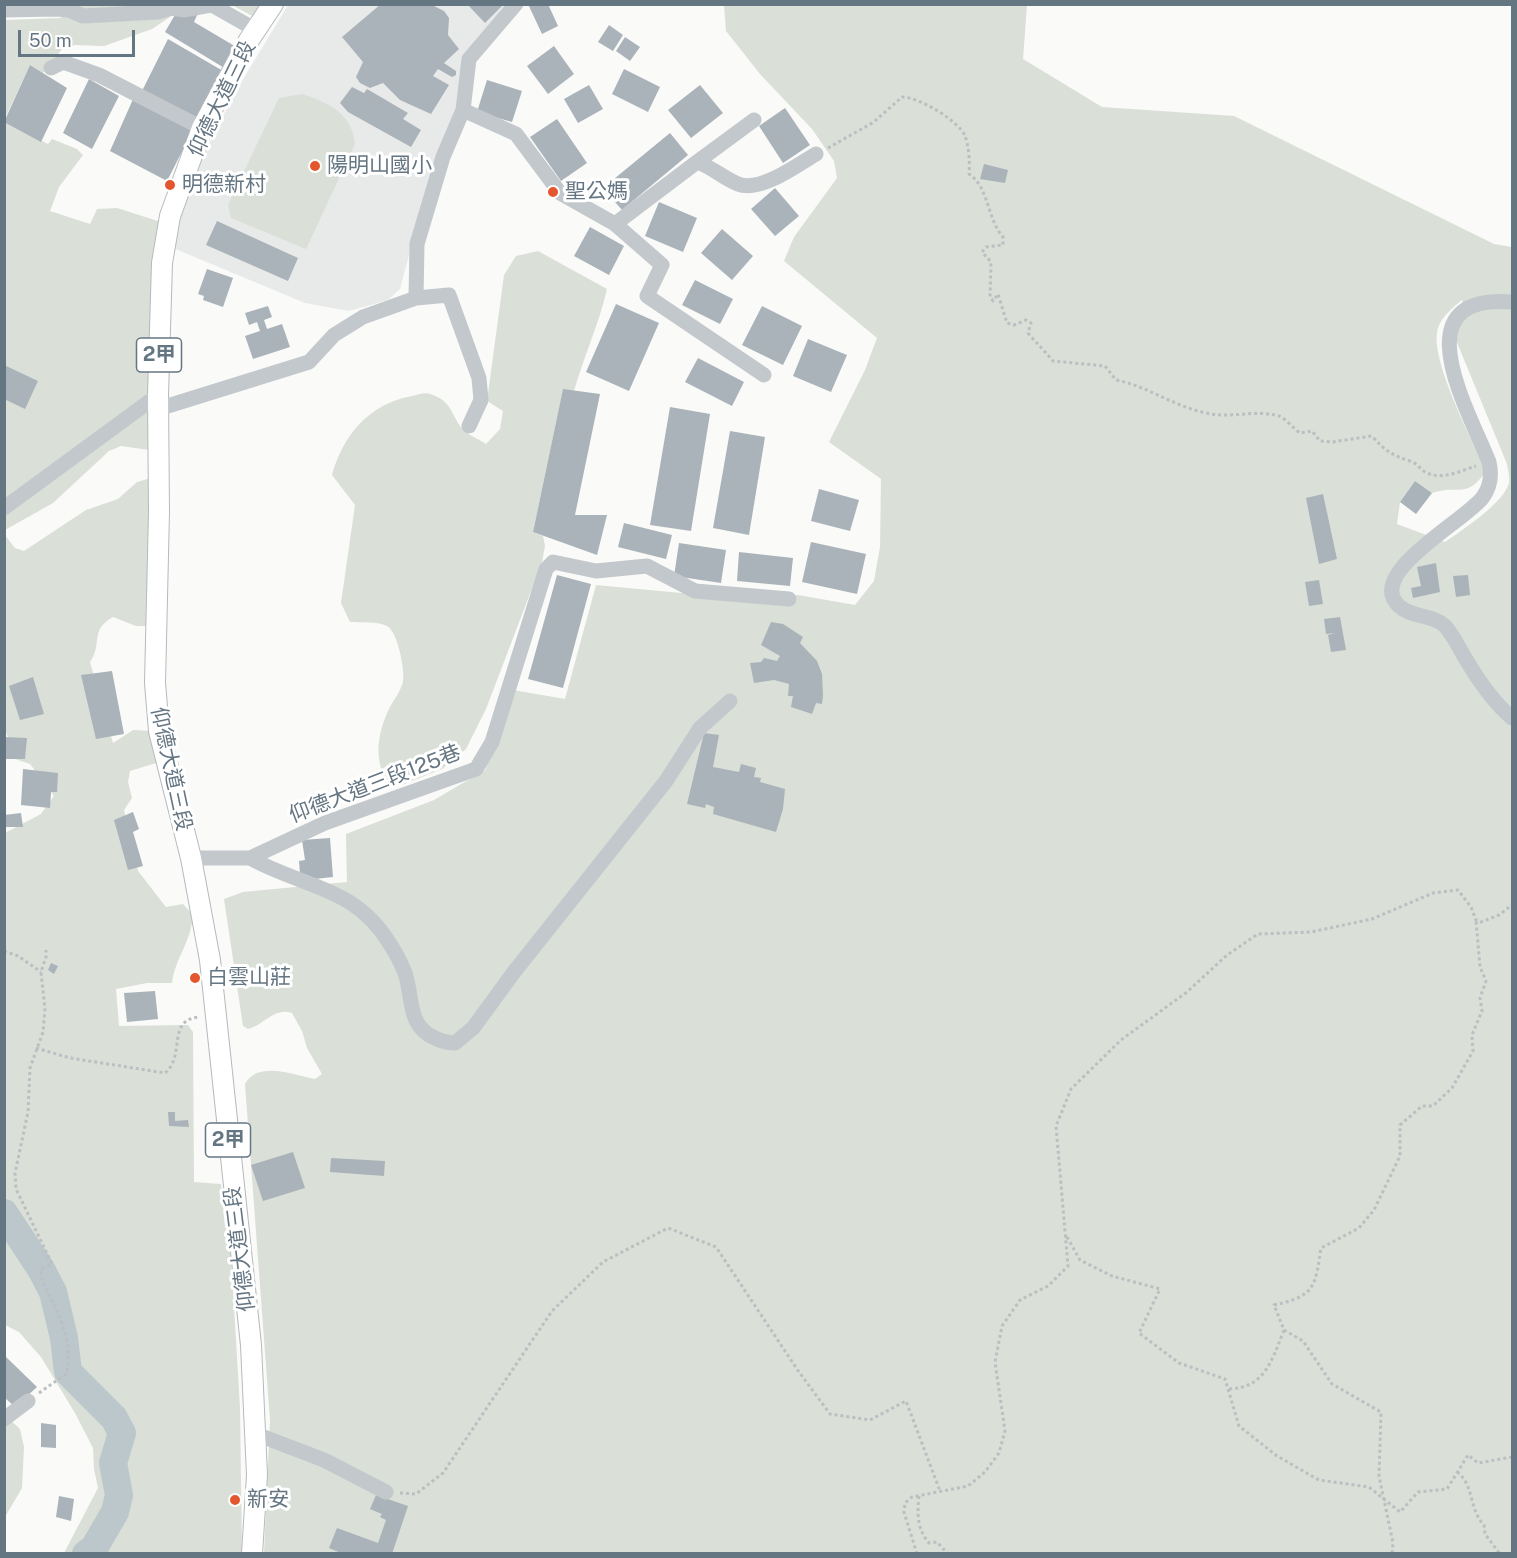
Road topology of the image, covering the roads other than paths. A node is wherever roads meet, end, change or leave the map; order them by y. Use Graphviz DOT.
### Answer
graph roads {
  1 [pos="273,4"];
  2 [pos="516,4"];
  3 [pos="4,10"];
  4 [pos="256,30"];
  5 [pos="51,68"];
  6 [pos="463,110"];
  7 [pos="754,120"];
  8 [pos="202,128"];
  9 [pos="816,154"];
  10 [pos="697,162"];
  11 [pos="615,224"];
  12 [pos="416,298"];
  13 [pos="1512,302"];
  14 [pos="764,375"];
  15 [pos="158,402"];
  16 [pos="469,426"];
  17 [pos="4,508"];
  18 [pos="789,599"];
  19 [pos="730,700"];
  20 [pos="1512,718"];
  21 [pos="191,858"];
  22 [pos="250,858"];
  23 [pos="28,1401"];
  24 [pos="4,1419"];
  25 [pos="256,1434"];
  26 [pos="387,1492"];
  27 [pos="252,1554"];
  1 -- 4 [label="main road, 仰德大道三段 / 2甲"];
  2 -- 6 [label="street"];
  3 -- 4 [label="street"];
  4 -- 8 [label="main road, 仰德大道三段 / 2甲"];
  5 -- 8 [label="street"];
  6 -- 11 [label="street"];
  6 -- 12 [label="street"];
  7 -- 10 [label="street"];
  8 -- 15 [label="main road, 仰德大道三段 / 2甲"];
  9 -- 10 [label="street"];
  10 -- 11 [label="street"];
  11 -- 14 [label="street"];
  12 -- 15 [label="street"];
  12 -- 16 [label="street"];
  13 -- 20 [label="street"];
  15 -- 17 [label="street"];
  15 -- 21 [label="main road, 仰德大道三段 / 2甲"];
  18 -- 22 [label="street, 仰德大道三段125巷"];
  19 -- 22 [label="street"];
  21 -- 22 [label="street, 仰德大道三段125巷"];
  21 -- 25 [label="main road, 仰德大道三段 / 2甲"];
  23 -- 24 [label="street"];
  25 -- 26 [label="street"];
  25 -- 27 [label="main road, 仰德大道三段 / 2甲"];
}
